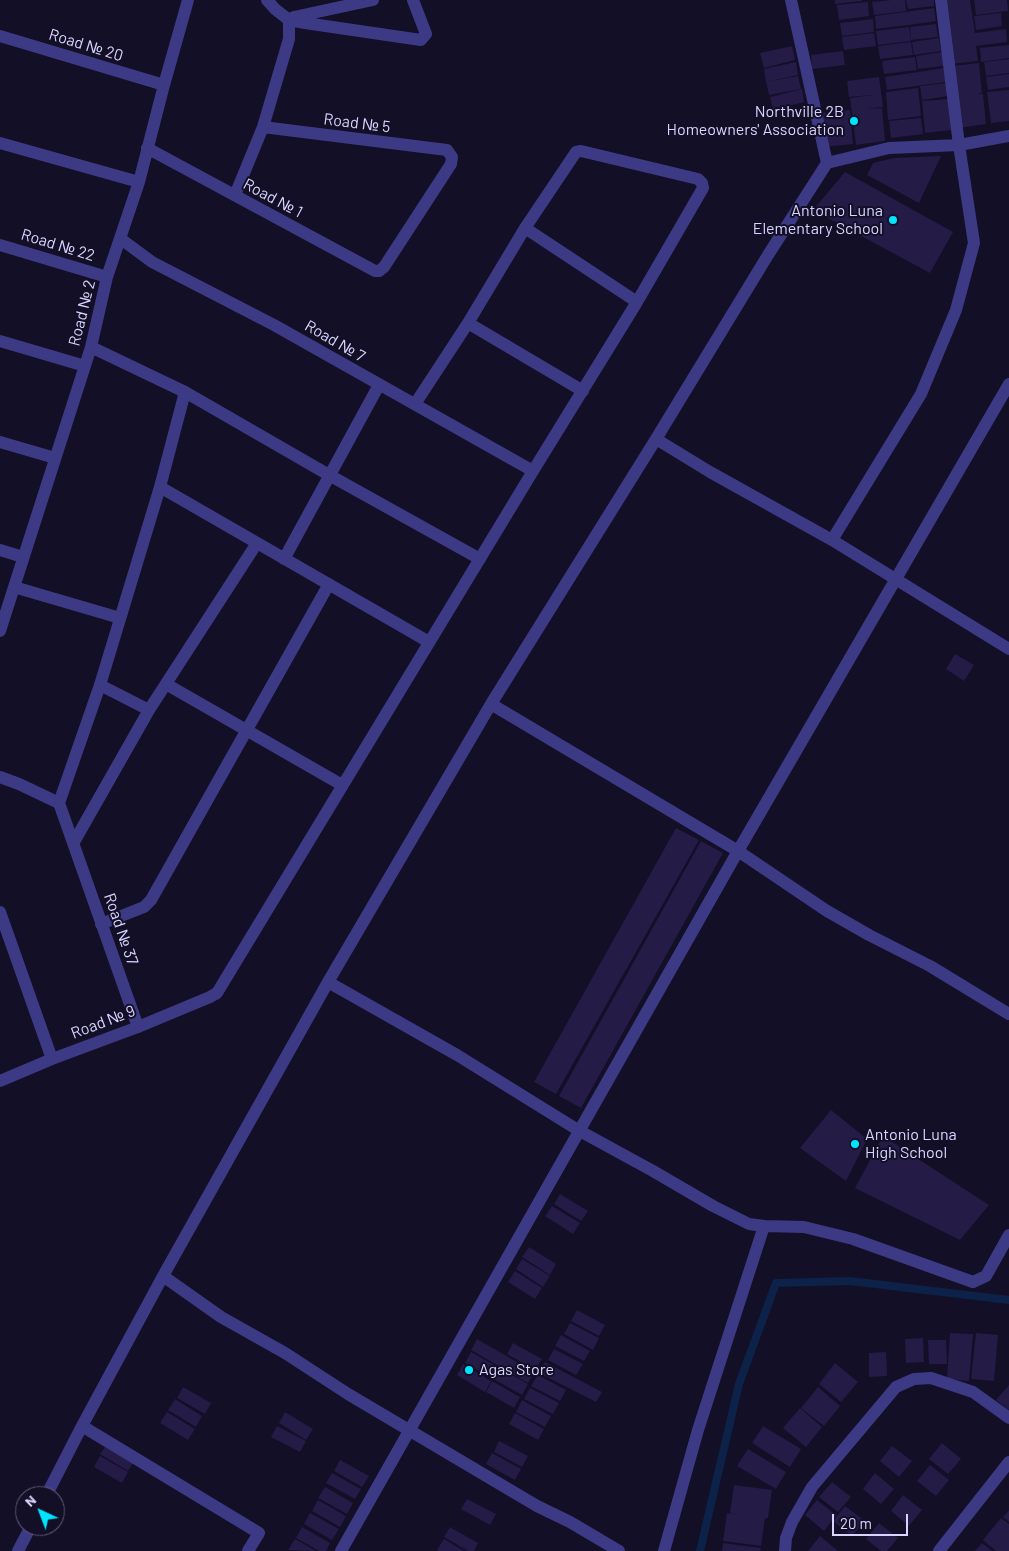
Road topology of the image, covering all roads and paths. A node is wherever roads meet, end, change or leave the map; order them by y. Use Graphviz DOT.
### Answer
graph roads {
  1 [pos="188,0"];
  2 [pos="267,0"];
  3 [pos="373,0"];
  4 [pos="413,0"];
  5 [pos="792,0"];
  6 [pos="942,0"];
  7 [pos="290,20"];
  8 [pos="0,36"];
  9 [pos="164,85"];
  10 [pos="263,127"];
  11 [pos="1009,136"];
  12 [pos="0,143"];
  13 [pos="959,145"];
  14 [pos="147,148"];
  15 [pos="827,163"];
  16 [pos="139,182"];
  17 [pos="235,195"];
  18 [pos="525,228"];
  19 [pos="120,240"];
  20 [pos="0,245"];
  21 [pos="384,267"];
  22 [pos="108,277"];
  23 [pos="637,302"];
  24 [pos="468,323"];
  25 [pos="0,341"];
  26 [pos="91,346"];
  27 [pos="84,366"];
  28 [pos="1009,384"];
  29 [pos="379,385"];
  30 [pos="583,391"];
  31 [pos="185,392"];
  32 [pos="415,404"];
  33 [pos="656,439"];
  34 [pos="0,442"];
  35 [pos="55,458"];
  36 [pos="533,471"];
  37 [pos="329,475"];
  38 [pos="160,487"];
  39 [pos="832,540"];
  40 [pos="257,543"];
  41 [pos="0,550"];
  42 [pos="24,557"];
  43 [pos="284,559"];
  44 [pos="480,559"];
  45 [pos="896,580"];
  46 [pos="328,584"];
  47 [pos="14,587"];
  48 [pos="120,618"];
  49 [pos="0,631"];
  50 [pos="429,642"];
  51 [pos="1009,649"];
  52 [pos="100,684"];
  53 [pos="166,684"];
  54 [pos="490,704"];
  55 [pos="149,710"];
  56 [pos="246,731"];
  57 [pos="0,777"];
  58 [pos="342,785"];
  59 [pos="59,803"];
  60 [pos="74,842"];
  61 [pos="738,851"];
  62 [pos="0,912"];
  63 [pos="101,924"];
  64 [pos="328,982"];
  65 [pos="1009,1014"];
  66 [pos="138,1027"];
  67 [pos="52,1059"];
  68 [pos="0,1080"];
  69 [pos="578,1130"];
  70 [pos="764,1226"];
  71 [pos="1009,1235"];
  72 [pos="163,1276"];
  73 [pos="1009,1418"];
  74 [pos="82,1426"];
  75 [pos="410,1430"];
  76 [pos="1009,1462"];
  77 [pos="51,1486"];
  78 [pos="25,1536"];
  79 [pos="18,1551"];
  80 [pos="248,1551"];
  81 [pos="340,1551"];
  82 [pos="620,1551"];
  83 [pos="664,1551"];
  84 [pos="785,1551"];
  85 [pos="939,1551"];
  1 -- 9 [label="street, Road № 2"];
  2 -- 7 [label="street"];
  3 -- 7 [label="street"];
  4 -- 7 [label="street"];
  5 -- 15 [label="street"];
  6 -- 13 [label="street"];
  7 -- 10 [label="street"];
  8 -- 9 [label="street, Road № 20"];
  9 -- 14 [label="street, Road № 2"];
  10 -- 17 [label="street"];
  10 -- 21 [label="street, Road № 5"];
  11 -- 13 [label="street"];
  12 -- 16 [label="street"];
  13 -- 15 [label="street"];
  13 -- 39 [label="street"];
  14 -- 16 [label="street, Road № 2"];
  14 -- 17 [label="street, Road № 1"];
  15 -- 33 [label="street"];
  16 -- 19 [label="street, Road № 2"];
  17 -- 21 [label="street, Road № 1"];
  18 -- 23 [label="street"];
  18 -- 23 [label="street"];
  18 -- 24 [label="street"];
  19 -- 22 [label="street, Road № 2"];
  19 -- 29 [label="street, Road № 7"];
  20 -- 22 [label="street, Road № 22"];
  22 -- 26 [label="street, Road № 2"];
  23 -- 30 [label="street"];
  24 -- 30 [label="street"];
  24 -- 32 [label="street"];
  25 -- 27 [label="street"];
  26 -- 27 [label="street, Road № 2"];
  26 -- 31 [label="street"];
  27 -- 35 [label="street, Road № 2"];
  28 -- 45 [label="street"];
  29 -- 32 [label="street, Road № 7"];
  29 -- 37 [label="street"];
  30 -- 36 [label="street"];
  31 -- 37 [label="street"];
  31 -- 38 [label="street"];
  32 -- 36 [label="street, Road № 7"];
  33 -- 39 [label="street"];
  33 -- 54 [label="street"];
  34 -- 35 [label="street"];
  35 -- 42 [label="street, Road № 2"];
  36 -- 44 [label="street"];
  37 -- 43 [label="street"];
  37 -- 44 [label="street"];
  38 -- 40 [label="street"];
  38 -- 48 [label="street"];
  39 -- 45 [label="street"];
  40 -- 43 [label="street"];
  40 -- 53 [label="street"];
  41 -- 42 [label="street"];
  42 -- 47 [label="street, Road № 2"];
  43 -- 46 [label="street"];
  44 -- 50 [label="street"];
  45 -- 51 [label="street"];
  45 -- 61 [label="street"];
  46 -- 50 [label="street"];
  46 -- 56 [label="street"];
  47 -- 48 [label="street"];
  47 -- 49 [label="street, Road № 2"];
  48 -- 52 [label="street"];
  50 -- 58 [label="street"];
  52 -- 55 [label="street"];
  52 -- 59 [label="street"];
  53 -- 55 [label="street"];
  53 -- 56 [label="street"];
  54 -- 61 [label="street"];
  54 -- 64 [label="street"];
  55 -- 60 [label="street"];
  56 -- 58 [label="street"];
  56 -- 63 [label="street"];
  57 -- 59 [label="street"];
  58 -- 66 [label="street, Road № 9"];
  59 -- 60 [label="street, Road № 37"];
  60 -- 63 [label="street, Road № 37"];
  61 -- 65 [label="street"];
  61 -- 69 [label="street"];
  62 -- 67 [label="street"];
  63 -- 66 [label="street, Road № 37"];
  64 -- 69 [label="street"];
  64 -- 72 [label="street"];
  66 -- 67 [label="street, Road № 9"];
  67 -- 68 [label="street, Road № 9"];
  69 -- 70 [label="street"];
  69 -- 75 [label="street"];
  70 -- 71 [label="street"];
  70 -- 83 [label="street"];
  72 -- 74 [label="street"];
  72 -- 75 [label="street"];
  73 -- 84 [label="street"];
  74 -- 77 [label="street"];
  74 -- 80 [label="street"];
  75 -- 81 [label="street"];
  75 -- 82 [label="street"];
  76 -- 85 [label="street"];
  78 -- 79 [label="street"];
}
